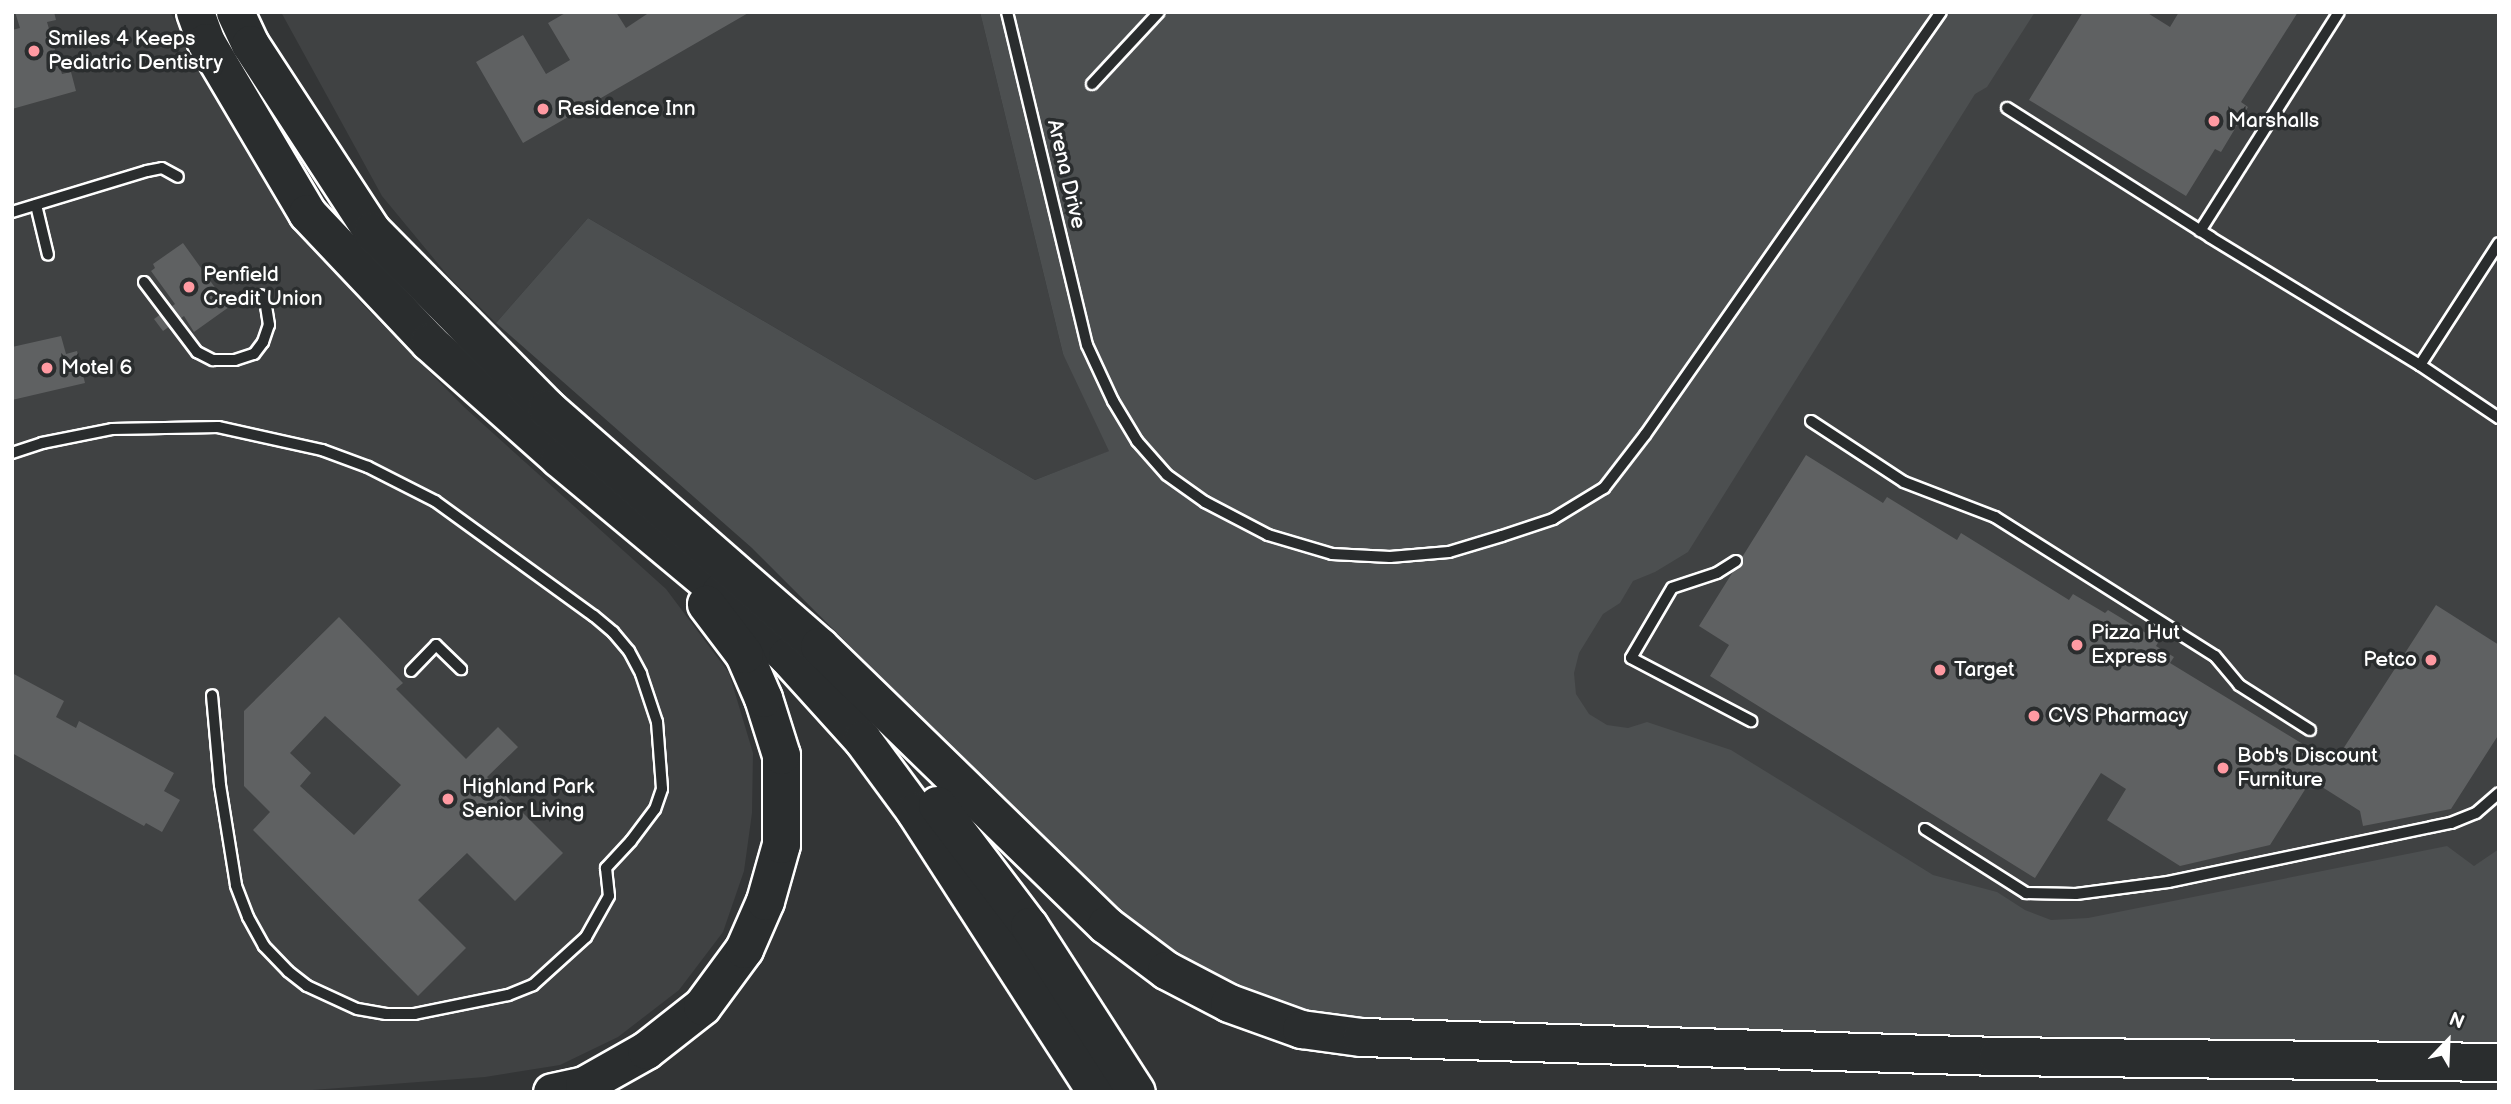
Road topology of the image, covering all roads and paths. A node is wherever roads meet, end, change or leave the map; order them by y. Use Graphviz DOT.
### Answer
graph roads {
  1 [pos="195,12"];
  2 [pos="234,12"];
  3 [pos="1007,12"];
  4 [pos="1160,12"];
  5 [pos="1941,12"];
  6 [pos="2339,12"];
  7 [pos="1092,84"];
  8 [pos="2007,108"];
  9 [pos="178,177"];
  10 [pos="36,205"];
  11 [pos="12,212"];
  12 [pos="2200,230"];
  13 [pos="2499,243"];
  14 [pos="48,255"];
  15 [pos="145,282"];
  16 [pos="261,295"];
  17 [pos="2420,365"];
  18 [pos="2499,418"];
  19 [pos="1811,421"];
  20 [pos="569,447"];
  21 [pos="12,453"];
  22 [pos="1736,561"];
  23 [pos="461,669"];
  24 [pos="411,671"];
  25 [pos="212,695"];
  26 [pos="1751,721"];
  27 [pos="2310,730"];
  28 [pos="2499,793"];
  29 [pos="1925,829"];
  30 [pos="2499,1062"];
  31 [pos="552,1092"];
  32 [pos="1096,1092"];
  33 [pos="1136,1092"];
  1 -- 20 [label="highway"];
  2 -- 20 [label="highway"];
  3 -- 5 [label="lane, Arena Drive"];
  4 -- 7 [label="lane"];
  6 -- 12 [label="lane"];
  8 -- 12 [label="lane"];
  9 -- 10 [label="lane"];
  10 -- 11 [label="lane"];
  10 -- 14 [label="lane"];
  12 -- 17 [label="lane"];
  13 -- 17 [label="lane"];
  15 -- 16 [label="lane"];
  17 -- 18 [label="lane"];
  19 -- 27 [label="lane"];
  20 -- 30 [label="highway"];
  20 -- 31 [label="highway"];
  20 -- 32 [label="highway"];
  20 -- 33 [label="highway"];
  21 -- 25 [label="lane"];
  22 -- 26 [label="lane"];
  23 -- 24 [label="lane"];
  28 -- 29 [label="lane"];
}
